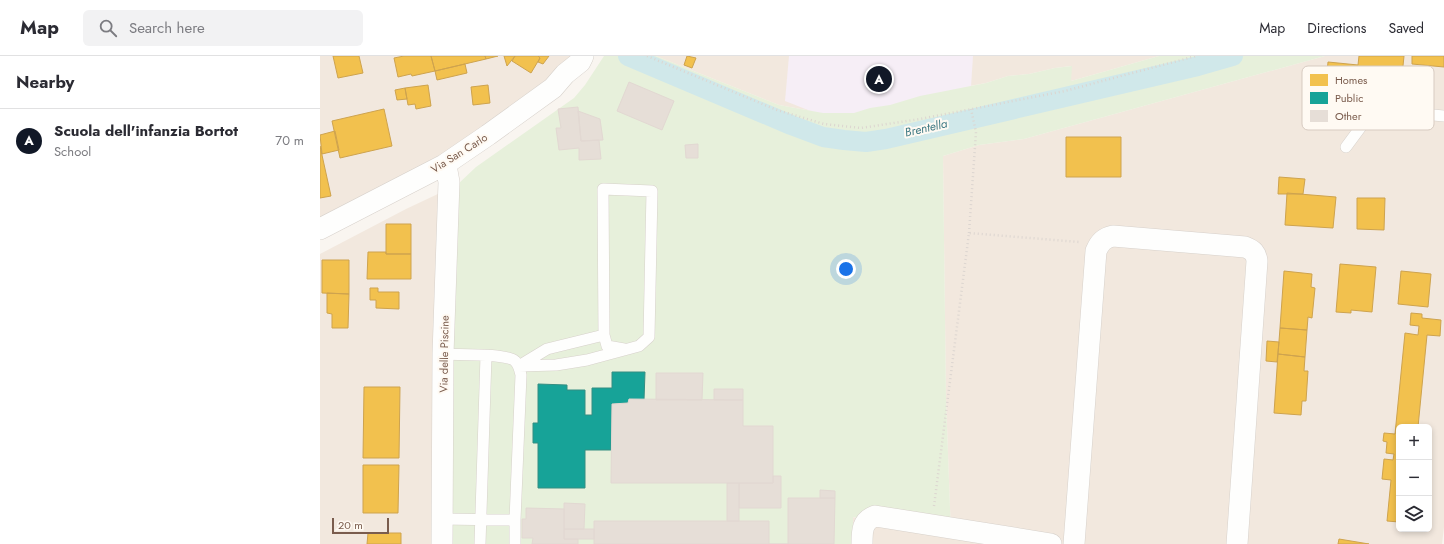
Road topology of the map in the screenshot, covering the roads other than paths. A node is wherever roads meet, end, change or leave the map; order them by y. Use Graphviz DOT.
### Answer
graph roads {
  1 [pos="581,59"];
  2 [pos="1434,115"];
  3 [pos="1444,116"];
  4 [pos="1359,130"];
  5 [pos="1346,147"];
  6 [pos="444,165"];
  7 [pos="320,229"];
  8 [pos="604,336"];
  9 [pos="625,350"];
  10 [pos="443,354"];
  11 [pos="486,356"];
  12 [pos="519,366"];
  13 [pos="442,519"];
  14 [pos="481,520"];
  15 [pos="515,520"];
  16 [pos="442,544"];
  17 [pos="480,544"];
  18 [pos="515,544"];
  19 [pos="862,544"];
  20 [pos="1051,544"];
  21 [pos="1074,544"];
  22 [pos="1237,544"];
  1 -- 6 [label="street, Via San Carlo"];
  2 -- 3 [label="lane"];
  4 -- 5 [label="lane"];
  6 -- 7 [label="street, Via San Carlo"];
  6 -- 10 [label="street, Via delle Piscine"];
  8 -- 9 [label="lane"];
  8 -- 9 [label="lane"];
  8 -- 12 [label="lane"];
  9 -- 12 [label="lane"];
  10 -- 11 [label="lane"];
  10 -- 13 [label="street, Via delle Piscine"];
  11 -- 12 [label="lane"];
  11 -- 14 [label="lane"];
  12 -- 15 [label="lane"];
  13 -- 14 [label="lane"];
  13 -- 16 [label="street, Via delle Piscine"];
  14 -- 15 [label="lane"];
  14 -- 17 [label="lane"];
  15 -- 18 [label="lane"];
  19 -- 20 [label="street"];
  21 -- 22 [label="street"];
}
